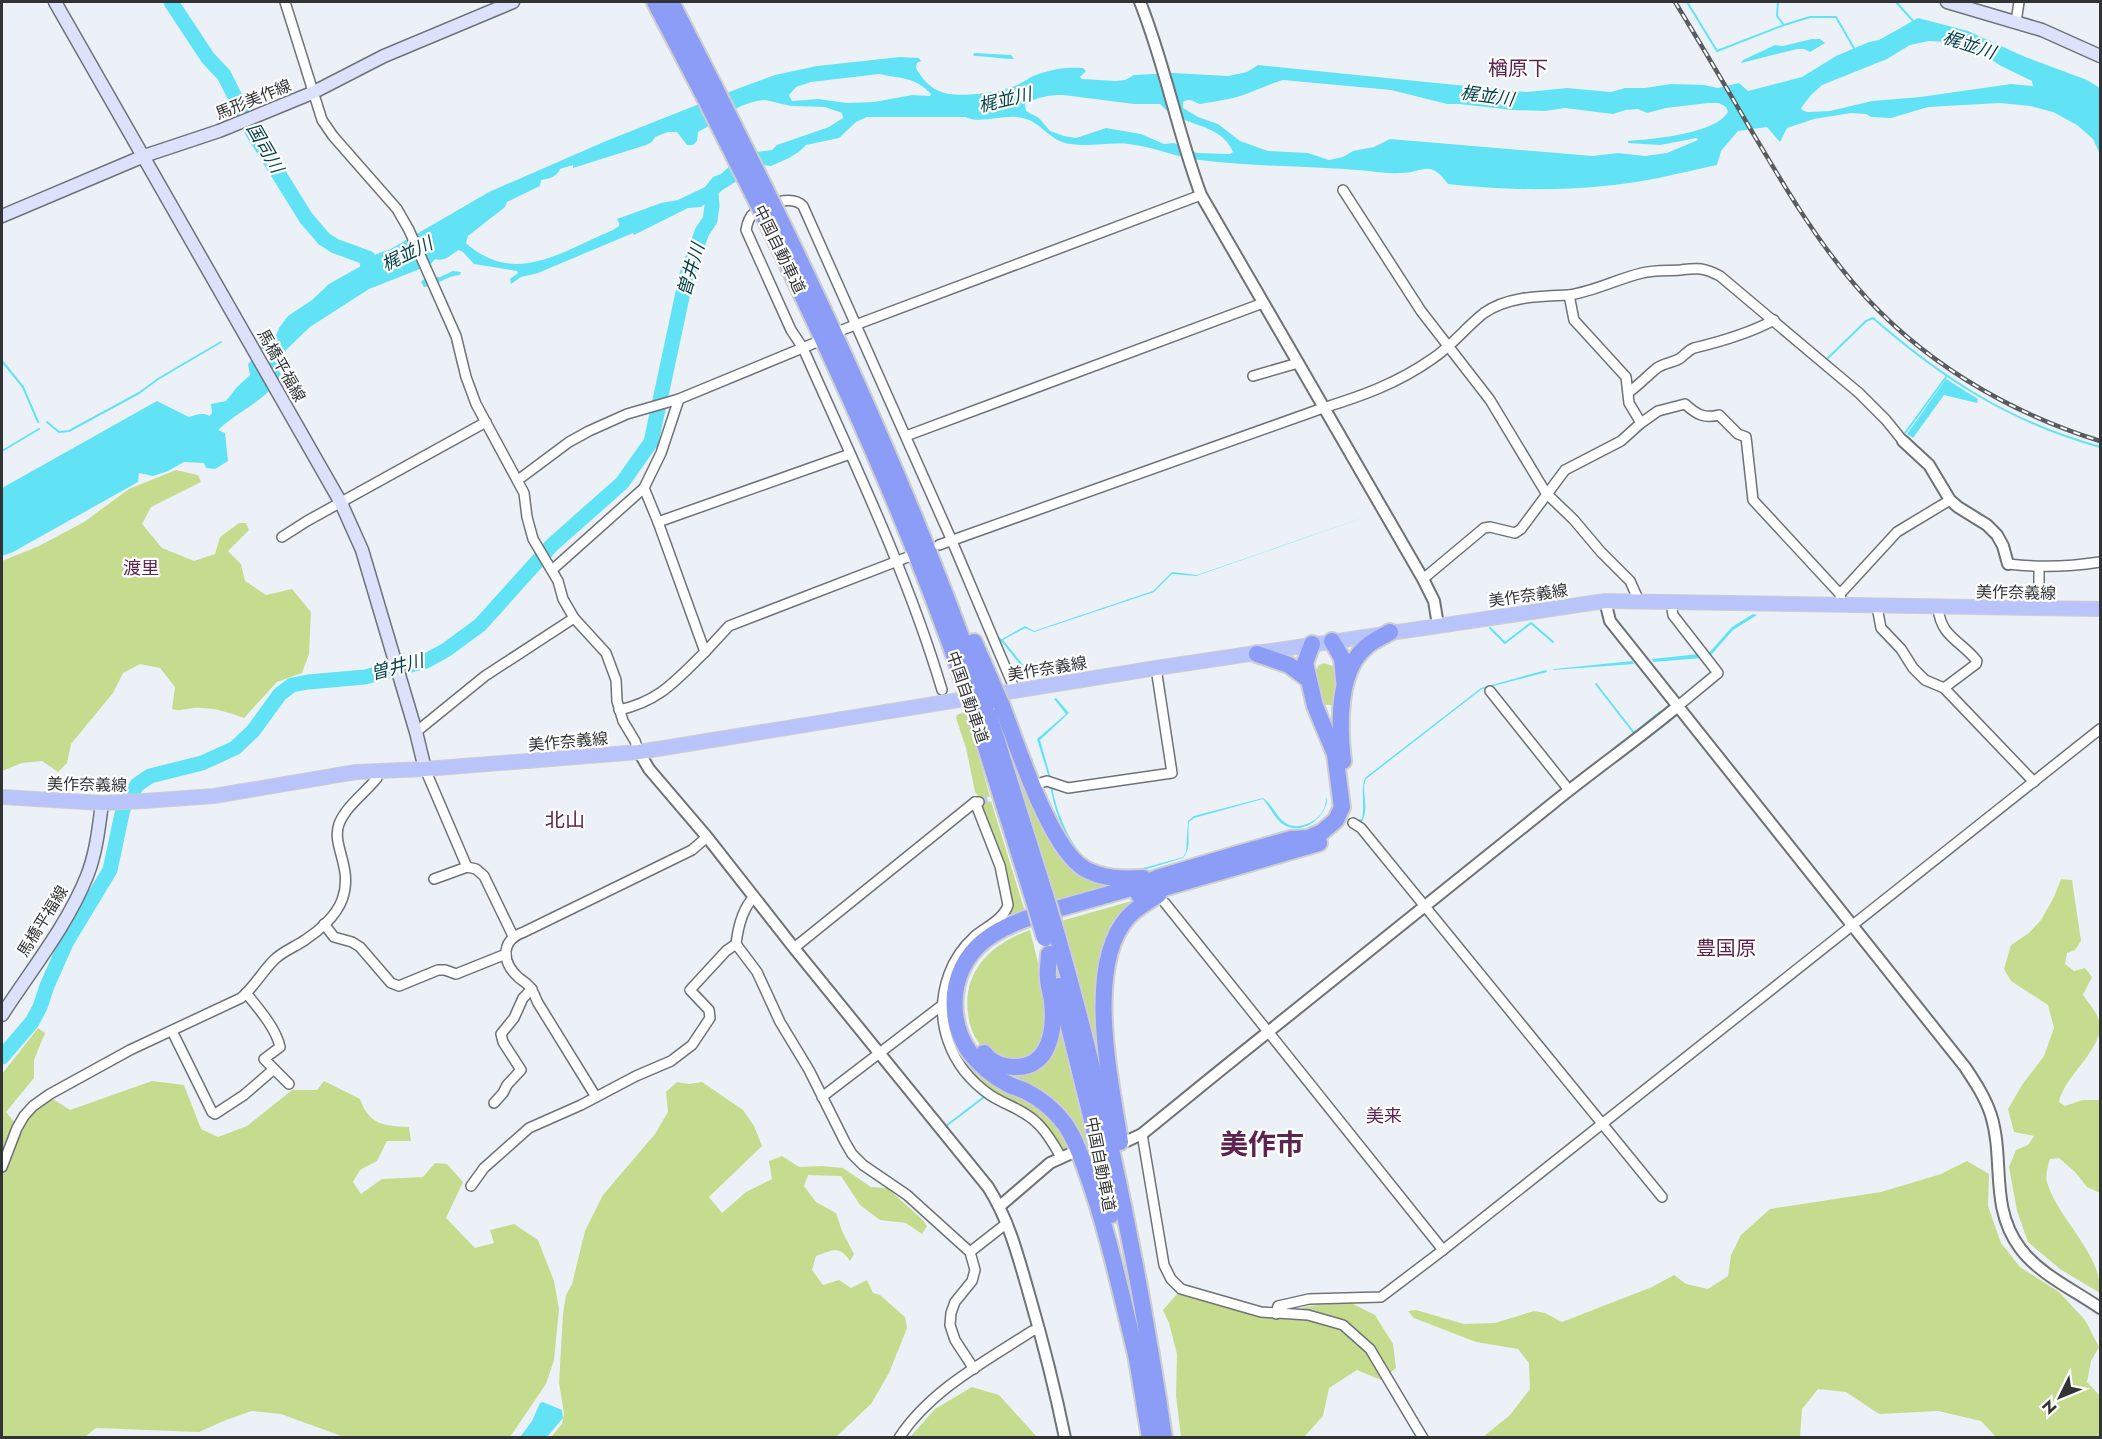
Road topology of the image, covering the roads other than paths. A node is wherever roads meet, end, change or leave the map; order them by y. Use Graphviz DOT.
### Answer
graph roads {
  1 [pos="55,2"];
  2 [pos="285,2"];
  3 [pos="513,2"];
  4 [pos="656,2"];
  5 [pos="671,2"];
  6 [pos="1140,2"];
  7 [pos="1947,2"];
  8 [pos="2019,2"];
  9 [pos="2016,22"];
  10 [pos="2100,56"];
  11 [pos="710,92"];
  12 [pos="312,93"];
  13 [pos="144,156"];
  14 [pos="1343,190"];
  15 [pos="1201,195"];
  16 [pos="770,214"];
  17 [pos="2,216"];
  18 [pos="1569,295"];
  19 [pos="1263,303"];
  20 [pos="1774,320"];
  21 [pos="856,324"];
  22 [pos="842,330"];
  23 [pos="817,342"];
  24 [pos="1449,347"];
  25 [pos="803,348"];
  26 [pos="1298,363"];
  27 [pos="1253,376"];
  28 [pos="1629,392"];
  29 [pos="677,399"];
  30 [pos="1323,408"];
  31 [pos="486,422"];
  32 [pos="1641,423"];
  33 [pos="906,436"];
  34 [pos="1903,441"];
  35 [pos="850,454"];
  36 [pos="518,480"];
  37 [pos="644,488"];
  38 [pos="1546,493"];
  39 [pos="1950,500"];
  40 [pos="340,503"];
  41 [pos="658,522"];
  42 [pos="282,537"];
  43 [pos="952,541"];
  44 [pos="939,545"];
  45 [pos="908,557"];
  46 [pos="897,561"];
  47 [pos="2100,562"];
  48 [pos="2008,564"];
  49 [pos="551,568"];
  50 [pos="2039,568"];
  51 [pos="1423,579"];
  52 [pos="1639,600"];
  53 [pos="1841,600"];
  54 [pos="1605,601"];
  55 [pos="1671,602"];
  56 [pos="1877,607"];
  57 [pos="1938,608"];
  58 [pos="2039,608"];
  59 [pos="2100,609"];
  60 [pos="574,618"];
  61 [pos="1438,625"];
  62 [pos="1390,632"];
  63 [pos="1332,641"];
  64 [pos="1312,644"];
  65 [pos="705,652"];
  66 [pos="1257,654"];
  67 [pos="1156,668"];
  68 [pos="1308,679"];
  69 [pos="1344,681"];
  70 [pos="1012,683"];
  71 [pos="978,684"];
  72 [pos="1944,688"];
  73 [pos="942,690"];
  74 [pos="1490,691"];
  75 [pos="1678,706"];
  76 [pos="987,707"];
  77 [pos="619,710"];
  78 [pos="2100,729"];
  79 [pos="416,732"];
  80 [pos="639,752"];
  81 [pos="425,769"];
  82 [pos="378,771"];
  83 [pos="2034,782"];
  84 [pos="1037,784"];
  85 [pos="1569,790"];
  86 [pos="2,797"];
  87 [pos="102,803"];
  88 [pos="1353,823"];
  89 [pos="707,837"];
  90 [pos="467,867"];
  91 [pos="1157,878"];
  92 [pos="434,879"];
  93 [pos="1180,884"];
  94 [pos="754,897"];
  95 [pos="1166,903"];
  96 [pos="1425,905"];
  97 [pos="324,924"];
  98 [pos="1853,925"];
  99 [pos="513,936"];
  100 [pos="1051,936"];
  101 [pos="736,944"];
  102 [pos="794,948"];
  103 [pos="506,954"];
  104 [pos="1049,954"];
  105 [pos="532,989"];
  106 [pos="246,993"];
  107 [pos="941,1006"];
  108 [pos="2,1015"];
  109 [pos="1268,1030"];
  110 [pos="172,1031"];
  111 [pos="879,1053"];
  112 [pos="274,1069"];
  113 [pos="290,1084"];
  114 [pos="596,1097"];
  115 [pos="822,1097"];
  116 [pos="494,1103"];
  117 [pos="1602,1124"];
  118 [pos="1142,1134"];
  119 [pos="1127,1141"];
  120 [pos="1074,1152"];
  121 [pos="1061,1156"];
  122 [pos="2,1167"];
  123 [pos="471,1186"];
  124 [pos="1662,1197"];
  125 [pos="1000,1206"];
  126 [pos="1007,1222"];
  127 [pos="1443,1250"];
  128 [pos="970,1252"];
  129 [pos="1135,1267"];
  130 [pos="2100,1308"];
  131 [pos="1276,1314"];
  132 [pos="1039,1329"];
  133 [pos="1138,1362"];
  134 [pos="974,1369"];
  135 [pos="899,1437"];
  136 [pos="1065,1437"];
  137 [pos="1150,1437"];
  138 [pos="1164,1437"];
  139 [pos="1423,1437"];
  1 -- 13 [label="main road, 馬橋平福線"];
  2 -- 12 [label="street"];
  3 -- 12 [label="main road, 馬形美作線"];
  4 -- 11 [label="highway, 中国自動車道"];
  5 -- 11 [label="highway, 中国自動車道"];
  6 -- 15 [label="street"];
  7 -- 9 [label="main road"];
  8 -- 9 [label="street"];
  9 -- 10 [label="main road"];
  11 -- 16 [label="highway, 中国自動車道, bridge"];
  12 -- 13 [label="main road, 馬形美作線"];
  12 -- 31 [label="street"];
  13 -- 17 [label="main road, 馬形美作線"];
  13 -- 40 [label="main road, 馬橋平福線"];
  14 -- 24 [label="street"];
  15 -- 19 [label="street"];
  15 -- 21 [label="street"];
  16 -- 71 [label="highway, 中国自動車道"];
  16 -- 71 [label="highway, 中国自動車道"];
  18 -- 20 [label="street"];
  18 -- 24 [label="street"];
  18 -- 28 [label="street"];
  19 -- 26 [label="street"];
  19 -- 33 [label="street"];
  20 -- 28 [label="street"];
  20 -- 34 [label="street"];
  21 -- 22 [label="street"];
  21 -- 25 [label="street"];
  21 -- 33 [label="street"];
  23 -- 25 [label="street"];
  24 -- 30 [label="street"];
  24 -- 38 [label="street"];
  25 -- 29 [label="street"];
  25 -- 35 [label="street"];
  26 -- 27 [label="street"];
  26 -- 30 [label="street"];
  28 -- 32 [label="street"];
  29 -- 36 [label="street"];
  29 -- 37 [label="street"];
  30 -- 43 [label="street"];
  30 -- 51 [label="street"];
  31 -- 36 [label="street"];
  31 -- 40 [label="street"];
  32 -- 38 [label="street"];
  32 -- 53 [label="street"];
  33 -- 43 [label="street"];
  34 -- 39 [label="street"];
  35 -- 41 [label="street"];
  35 -- 46 [label="street"];
  36 -- 49 [label="street"];
  37 -- 41 [label="street"];
  37 -- 49 [label="street"];
  38 -- 51 [label="street"];
  38 -- 52 [label="street"];
  39 -- 48 [label="street"];
  39 -- 53 [label="street"];
  40 -- 42 [label="street"];
  40 -- 79 [label="main road, 馬橋平福線"];
  41 -- 65 [label="street"];
  43 -- 44 [label="street"];
  43 -- 70 [label="street"];
  45 -- 46 [label="street"];
  46 -- 65 [label="street"];
  46 -- 73 [label="street"];
  47 -- 50 [label="street"];
  48 -- 50 [label="street"];
  49 -- 60 [label="street"];
  50 -- 58 [label="street"];
  51 -- 61 [label="street"];
  52 -- 54 [label="main road, 美作奈義線"];
  52 -- 55 [label="main road, 美作奈義線"];
  53 -- 55 [label="main road, 美作奈義線"];
  53 -- 56 [label="main road, 美作奈義線"];
  54 -- 61 [label="main road, 美作奈義線"];
  54 -- 75 [label="street"];
  55 -- 75 [label="street"];
  56 -- 57 [label="main road, 美作奈義線"];
  56 -- 72 [label="street"];
  57 -- 58 [label="main road, 美作奈義線"];
  57 -- 72 [label="street"];
  58 -- 59 [label="main road, 美作奈義線"];
  60 -- 77 [label="street"];
  60 -- 79 [label="street"];
  61 -- 62 [label="main road, 美作奈義線"];
  62 -- 63 [label="main road, 美作奈義線"];
  62 -- 69 [label="highway"];
  63 -- 64 [label="main road, 美作奈義線"];
  63 -- 69 [label="highway"];
  64 -- 66 [label="main road, 美作奈義線"];
  64 -- 68 [label="highway"];
  65 -- 77 [label="street"];
  66 -- 67 [label="main road, 美作奈義線"];
  66 -- 68 [label="highway"];
  67 -- 80 [label="main road, 美作奈義線"];
  67 -- 84 [label="street"];
  68 -- 91 [label="highway"];
  69 -- 93 [label="highway"];
  71 -- 76 [label="highway, 中国自動車道, bridge"];
  71 -- 76 [label="highway, bridge"];
  72 -- 83 [label="street"];
  74 -- 85 [label="street"];
  75 -- 85 [label="street"];
  75 -- 98 [label="street"];
  76 -- 91 [label="highway"];
  76 -- 100 [label="highway, 中国自動車道, bridge"];
  77 -- 80 [label="street"];
  78 -- 83 [label="street"];
  79 -- 81 [label="main road, 馬橋平福線"];
  80 -- 81 [label="main road, 美作奈義線"];
  80 -- 89 [label="street"];
  81 -- 82 [label="main road, 美作奈義線"];
  81 -- 90 [label="street"];
  82 -- 87 [label="main road, 美作奈義線"];
  82 -- 97 [label="street"];
  83 -- 98 [label="street"];
  85 -- 96 [label="street"];
  86 -- 87 [label="main road, 美作奈義線"];
  87 -- 108 [label="main road, 馬橋平福線"];
  88 -- 96 [label="street"];
  89 -- 94 [label="street"];
  89 -- 99 [label="street"];
  90 -- 92 [label="street"];
  90 -- 99 [label="street"];
  91 -- 133 [label="highway"];
  93 -- 104 [label="highway"];
  93 -- 129 [label="highway"];
  94 -- 101 [label="street"];
  94 -- 102 [label="street"];
  95 -- 109 [label="street"];
  96 -- 109 [label="street"];
  96 -- 117 [label="street"];
  97 -- 103 [label="street"];
  97 -- 106 [label="street"];
  98 -- 117 [label="street"];
  98 -- 130 [label="street"];
  99 -- 103 [label="street"];
  100 -- 104 [label="highway, 中国自動車道"];
  100 -- 129 [label="highway, 中国自動車道"];
  101 -- 114 [label="street"];
  101 -- 115 [label="street"];
  102 -- 107 [label="street"];
  102 -- 111 [label="street"];
  103 -- 105 [label="street"];
  104 -- 133 [label="highway, 中国自動車道"];
  105 -- 114 [label="street"];
  105 -- 116 [label="street"];
  106 -- 110 [label="street"];
  106 -- 112 [label="street"];
  107 -- 111 [label="street"];
  107 -- 121 [label="street"];
  109 -- 118 [label="street"];
  109 -- 127 [label="street"];
  110 -- 112 [label="street"];
  110 -- 122 [label="street"];
  111 -- 115 [label="street"];
  111 -- 125 [label="street"];
  112 -- 113 [label="street"];
  114 -- 123 [label="street"];
  115 -- 128 [label="street"];
  117 -- 124 [label="street"];
  117 -- 127 [label="street"];
  118 -- 119 [label="street"];
  118 -- 131 [label="street"];
  120 -- 121 [label="street"];
  121 -- 125 [label="street"];
  125 -- 126 [label="street"];
  126 -- 128 [label="street"];
  126 -- 132 [label="street"];
  127 -- 131 [label="street"];
  128 -- 134 [label="street"];
  129 -- 138 [label="highway, 中国自動車道"];
  131 -- 139 [label="street"];
  132 -- 134 [label="street"];
  132 -- 136 [label="street"];
  133 -- 137 [label="highway, 中国自動車道"];
  134 -- 135 [label="street"];
}
